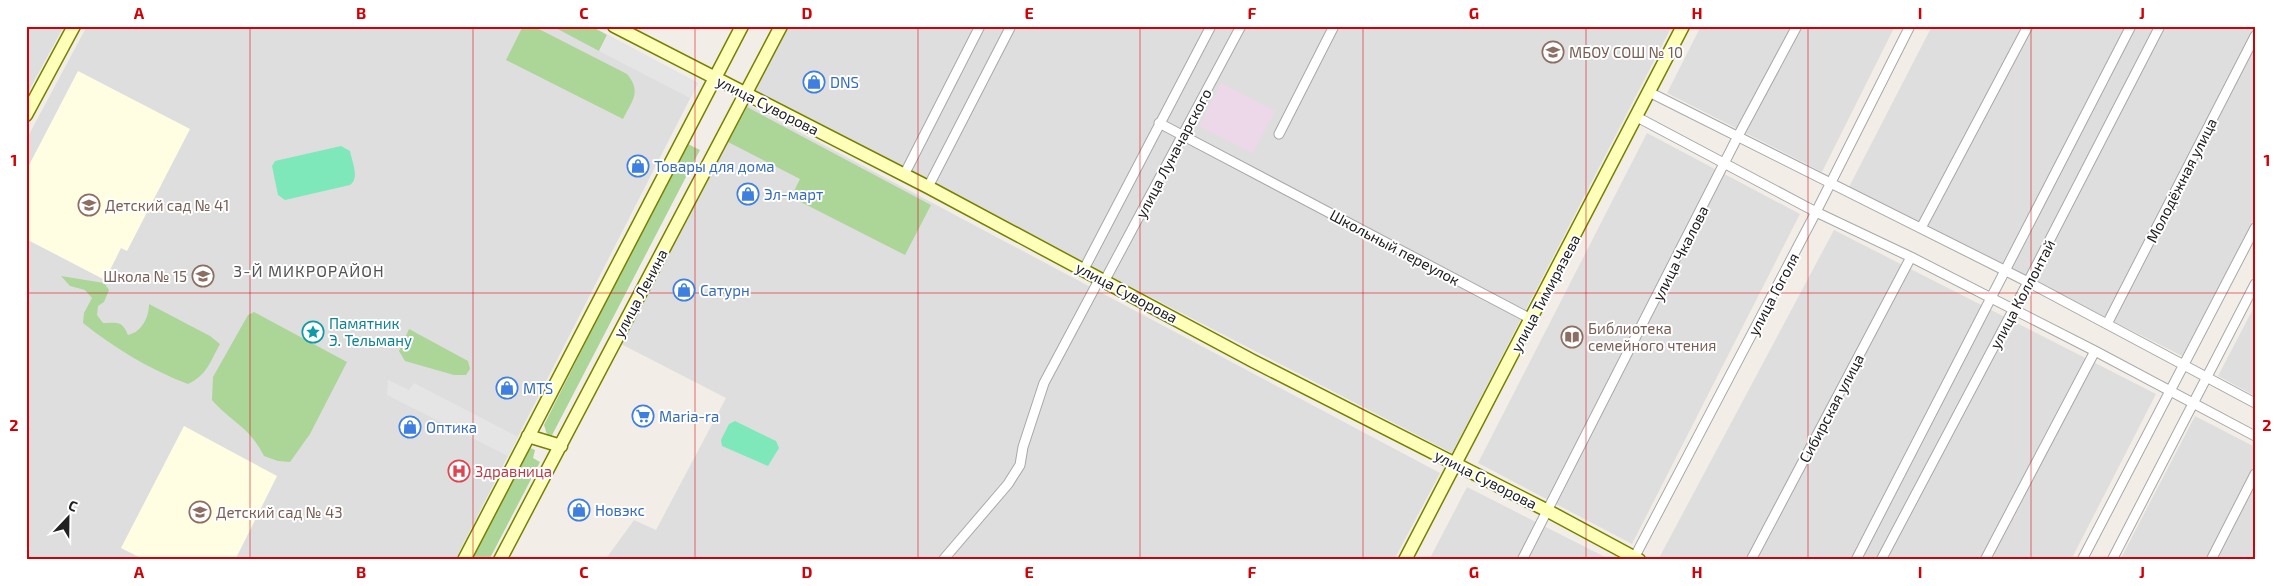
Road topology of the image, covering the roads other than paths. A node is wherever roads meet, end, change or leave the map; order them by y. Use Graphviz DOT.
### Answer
graph roads {
  1 [pos="74,26"];
  2 [pos="614,26"];
  3 [pos="742,26"];
  4 [pos="782,26"];
  5 [pos="980,26"];
  6 [pos="1011,26"];
  7 [pos="1211,26"];
  8 [pos="1241,26"];
  9 [pos="1334,26"];
  10 [pos="1683,26"];
  11 [pos="1797,26"];
  12 [pos="1910,26"];
  13 [pos="2028,26"];
  14 [pos="2131,26"];
  15 [pos="2160,26"];
  16 [pos="2255,36"];
  17 [pos="715,78"];
  18 [pos="1649,92"];
  19 [pos="746,94"];
  20 [pos="26,115"];
  21 [pos="1637,117"];
  22 [pos="1158,123"];
  23 [pos="1280,134"];
  24 [pos="1182,136"];
  25 [pos="1737,138"];
  26 [pos="1725,164"];
  27 [pos="904,175"];
  28 [pos="1831,184"];
  29 [pos="928,187"];
  30 [pos="1816,212"];
  31 [pos="1921,228"];
  32 [pos="2255,228"];
  33 [pos="1911,257"];
  34 [pos="1084,269"];
  35 [pos="2005,270"];
  36 [pos="1103,279"];
  37 [pos="2028,282"];
  38 [pos="2255,284"];
  39 [pos="1991,298"];
  40 [pos="2014,309"];
  41 [pos="1531,319"];
  42 [pos="2107,324"];
  43 [pos="2095,351"];
  44 [pos="2184,364"];
  45 [pos="2208,377"];
  46 [pos="2169,390"];
  47 [pos="2193,403"];
  48 [pos="2255,403"];
  49 [pos="528,436"];
  50 [pos="2255,436"];
  51 [pos="561,446"];
  52 [pos="1455,464"];
  53 [pos="2255,474"];
  54 [pos="1548,511"];
  55 [pos="1636,559"];
  56 [pos="464,560"];
  57 [pos="500,560"];
  58 [pos="943,560"];
  59 [pos="1405,560"];
  60 [pos="1522,560"];
  61 [pos="1751,560"];
  62 [pos="1856,560"];
  63 [pos="1881,560"];
  64 [pos="1984,560"];
  65 [pos="2082,560"];
  66 [pos="2112,560"];
  67 [pos="2210,560"];
  1 -- 20 [label="street"];
  2 -- 17 [label="street, улица Суворова"];
  3 -- 17 [label="street"];
  4 -- 19 [label="street, улица Ленина"];
  5 -- 27 [label="street"];
  6 -- 29 [label="street"];
  7 -- 22 [label="street, улица Луначарского"];
  8 -- 24 [label="street, улица Луначарского"];
  9 -- 23 [label="street"];
  10 -- 18 [label="street, улица Тимирязева"];
  11 -- 25 [label="street, улица Чкалова"];
  12 -- 28 [label="street, улица Гоголя"];
  13 -- 31 [label="street"];
  14 -- 35 [label="street, улица Коллонтай"];
  15 -- 37 [label="street, улица Коллонтай"];
  16 -- 42 [label="street, Молодёжная улица"];
  17 -- 19 [label="street, улица Суворова"];
  17 -- 49 [label="street"];
  18 -- 21 [label="street, улица Тимирязева"];
  18 -- 25 [label="street"];
  19 -- 27 [label="street, улица Суворова"];
  19 -- 51 [label="street, улица Ленина"];
  21 -- 26 [label="street"];
  21 -- 41 [label="street, улица Тимирязева"];
  22 -- 24 [label="street, Школьный переулок"];
  22 -- 34 [label="street, улица Луначарского"];
  24 -- 36 [label="street, улица Луначарского"];
  24 -- 41 [label="street, Школьный переулок"];
  25 -- 26 [label="street, улица Чкалова"];
  25 -- 28 [label="street"];
  26 -- 30 [label="street"];
  26 -- 54 [label="street, улица Чкалова"];
  27 -- 29 [label="street, улица Суворова"];
  28 -- 30 [label="street, улица Гоголя"];
  28 -- 31 [label="street"];
  29 -- 34 [label="street, улица Суворова"];
  30 -- 33 [label="street"];
  30 -- 55 [label="street, улица Гоголя"];
  31 -- 35 [label="street"];
  32 -- 44 [label="street"];
  33 -- 39 [label="street"];
  33 -- 61 [label="street, Сибирская улица"];
  34 -- 36 [label="street, улица Суворова"];
  35 -- 37 [label="street"];
  35 -- 39 [label="street, улица Коллонтай"];
  36 -- 52 [label="street, улица Суворова"];
  36 -- 58 [label="street, улица Луначарского"];
  37 -- 40 [label="street, улица Коллонтай"];
  37 -- 42 [label="street"];
  38 -- 45 [label="street"];
  39 -- 40 [label="street"];
  39 -- 62 [label="street, улица Коллонтай"];
  40 -- 43 [label="street"];
  40 -- 63 [label="street, улица Коллонтай"];
  41 -- 52 [label="street, улица Тимирязева"];
  42 -- 44 [label="street"];
  43 -- 46 [label="street"];
  43 -- 64 [label="street"];
  44 -- 45 [label="street"];
  44 -- 46 [label="street"];
  45 -- 47 [label="street"];
  45 -- 48 [label="street"];
  46 -- 47 [label="street"];
  46 -- 65 [label="street"];
  47 -- 50 [label="street"];
  47 -- 66 [label="street"];
  49 -- 51 [label="street"];
  49 -- 56 [label="street"];
  51 -- 57 [label="street, улица Ленина"];
  52 -- 54 [label="street, улица Суворова"];
  52 -- 59 [label="street, улица Тимирязева"];
  53 -- 67 [label="street"];
  54 -- 55 [label="street, улица Суворова"];
  54 -- 60 [label="street, улица Чкалова"];
}
